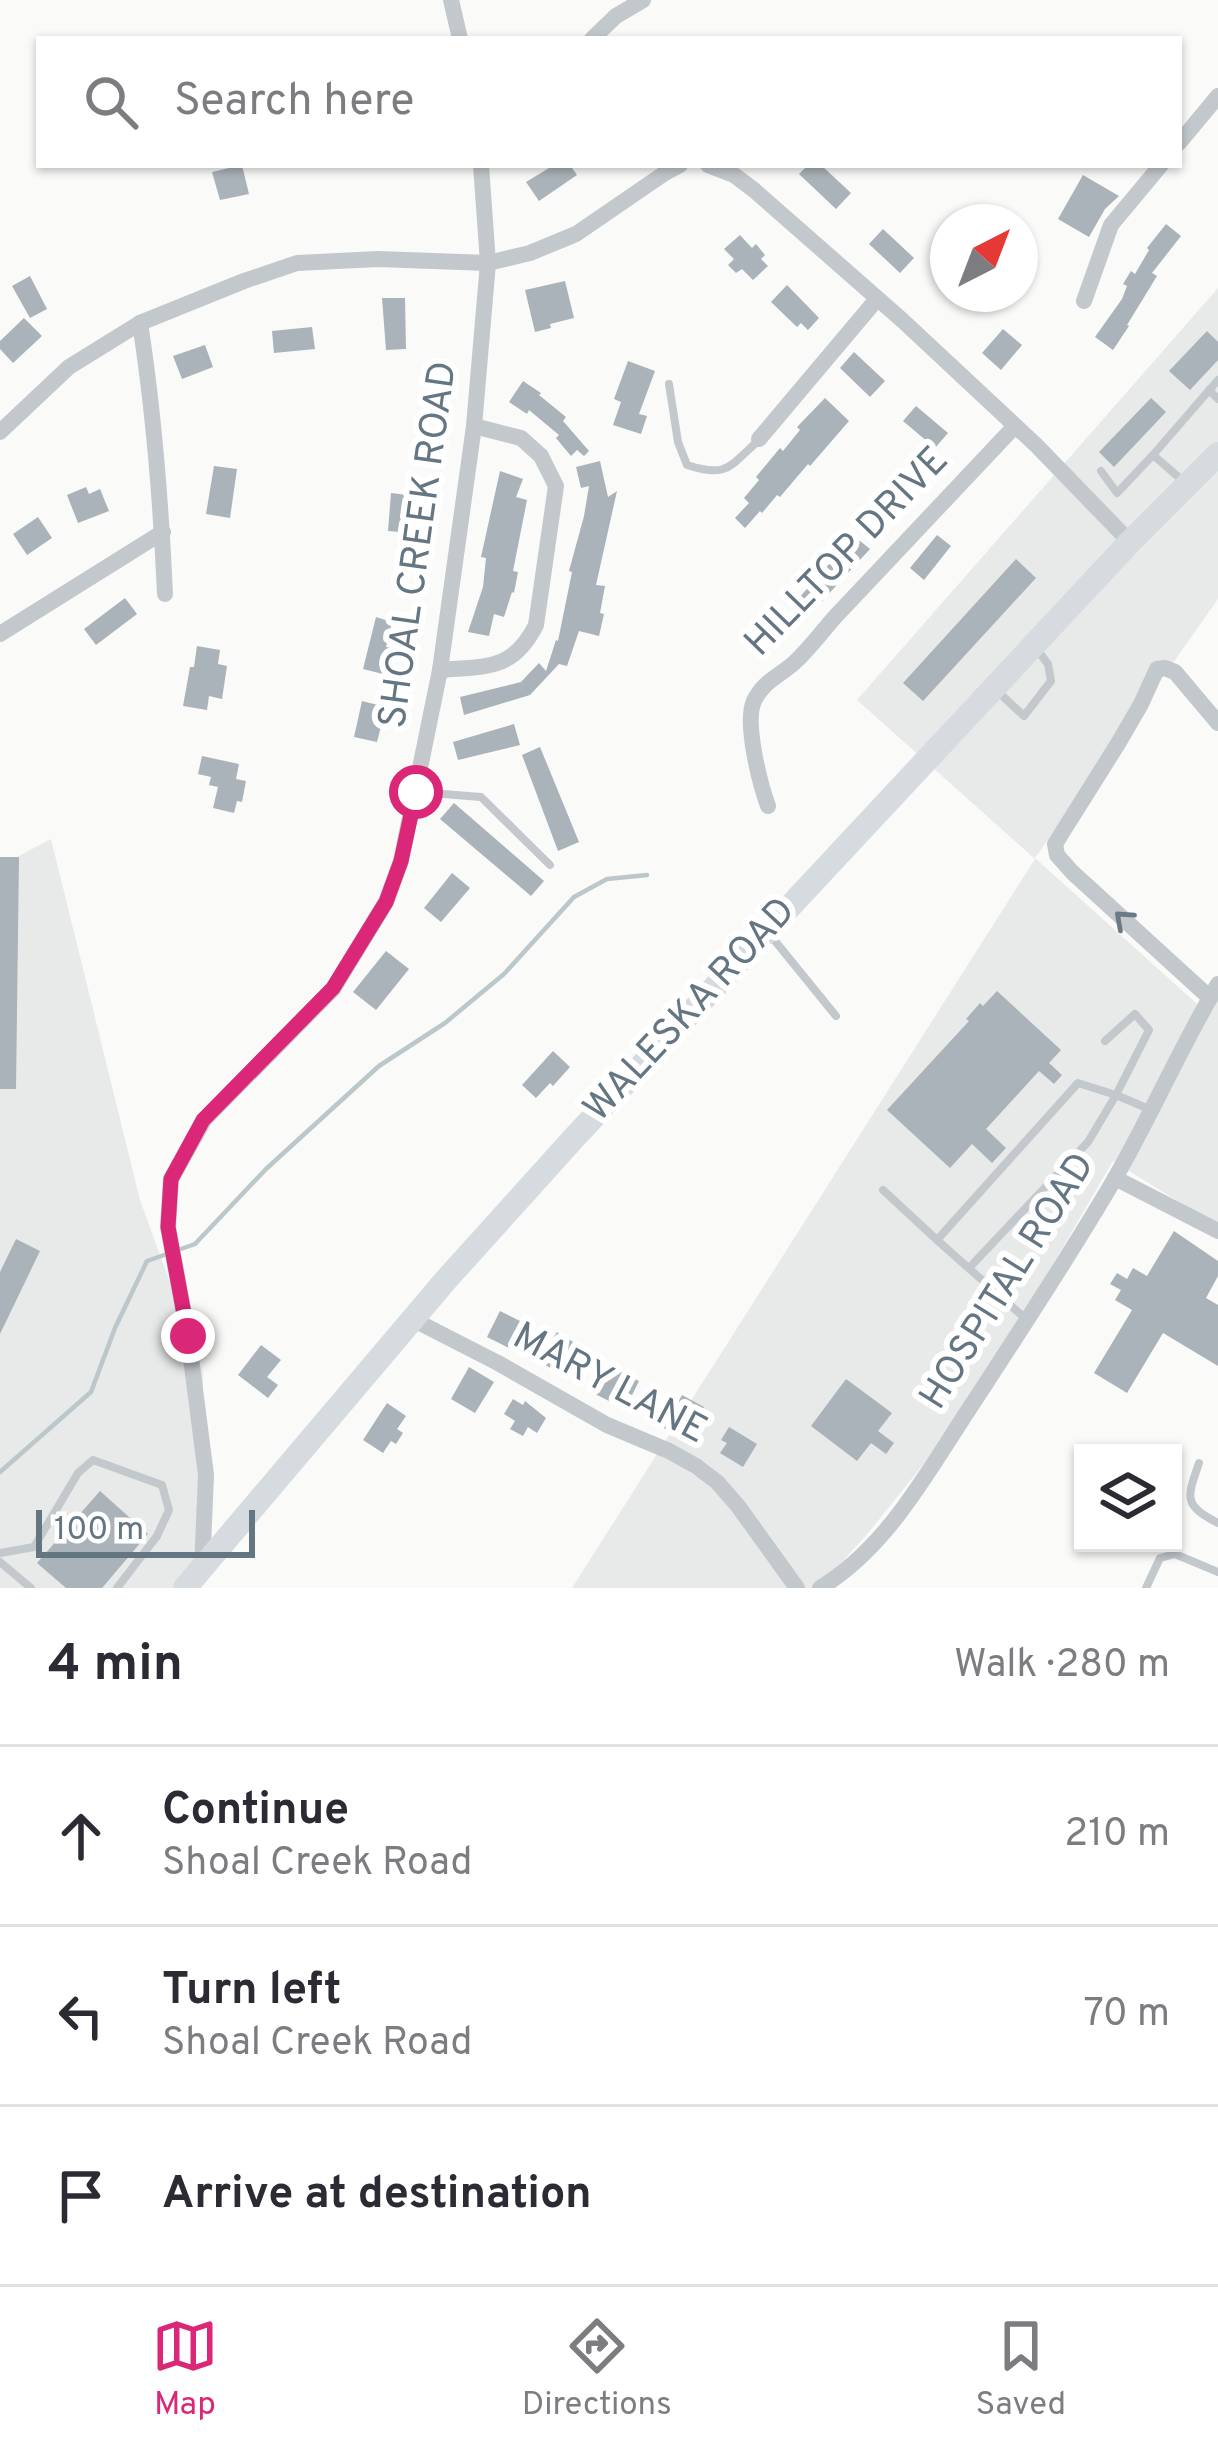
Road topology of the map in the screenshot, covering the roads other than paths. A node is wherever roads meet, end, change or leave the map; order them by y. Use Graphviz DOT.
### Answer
graph roads {
  1 [pos="451,0"];
  2 [pos="643,0"];
  3 [pos="459,36"];
  4 [pos="595,36"];
  5 [pos="1218,96"];
  6 [pos="1182,139"];
  7 [pos="481,168"];
  8 [pos="674,168"];
  9 [pos="716,168"];
  10 [pos="1158,168"];
  11 [pos="488,263"];
  12 [pos="878,299"];
  13 [pos="1084,301"];
  14 [pos="140,323"];
  15 [pos="1218,380"];
  16 [pos="669,384"];
  17 [pos="1209,390"];
  18 [pos="1218,399"];
  19 [pos="474,426"];
  20 [pos="1015,426"];
  21 [pos="0,432"];
  22 [pos="759,439"];
  23 [pos="1218,454"];
  24 [pos="1154,455"];
  25 [pos="1101,471"];
  26 [pos="1188,485"];
  27 [pos="163,532"];
  28 [pos="1130,542"];
  29 [pos="165,594"];
  30 [pos="0,634"];
  31 [pos="1034,645"];
  32 [pos="440,670"];
  33 [pos="993,688"];
  34 [pos="1218,724"];
  35 [pos="416,792"];
  36 [pos="768,806"];
  37 [pos="550,865"];
  38 [pos="765,931"];
  39 [pos="1214,991"];
  40 [pos="836,1016"];
  41 [pos="1105,1041"];
  42 [pos="1116,1095"];
  43 [pos="1151,1110"];
  44 [pos="1115,1178"];
  45 [pos="883,1190"];
  46 [pos="1218,1231"];
  47 [pos="937,1240"];
  48 [pos="969,1268"];
  49 [pos="413,1320"];
  50 [pos="1028,1321"];
  51 [pos="1198,1463"];
  52 [pos="1218,1523"];
  53 [pos="0,1558"];
  54 [pos="1218,1572"];
  55 [pos="194,1579"];
  56 [pos="31,1588"];
  57 [pos="117,1588"];
  58 [pos="797,1588"];
  59 [pos="820,1588"];
  60 [pos="1146,1588"];
  1 -- 3 [label="street"];
  2 -- 4 [label="street"];
  5 -- 6 [label="street"];
  7 -- 11 [label="street, SHOAL CREEK ROAD"];
  8 -- 11 [label="street"];
  9 -- 12 [label="street"];
  10 -- 13 [label="street"];
  11 -- 14 [label="street"];
  11 -- 19 [label="street, SHOAL CREEK ROAD"];
  12 -- 20 [label="street"];
  12 -- 22 [label="street"];
  14 -- 21 [label="street"];
  14 -- 27 [label="street"];
  15 -- 17 [label="lane"];
  16 -- 22 [label="lane"];
  17 -- 18 [label="lane"];
  17 -- 24 [label="lane"];
  19 -- 32 [label="street, SHOAL CREEK ROAD"];
  19 -- 32 [label="street"];
  20 -- 28 [label="street"];
  20 -- 36 [label="street, HILLTOP DRIVE"];
  23 -- 26 [label="main road, WALESKA ROAD"];
  24 -- 25 [label="lane"];
  24 -- 26 [label="lane"];
  26 -- 28 [label="main road, WALESKA ROAD"];
  27 -- 29 [label="street"];
  27 -- 30 [label="street"];
  28 -- 31 [label="main road, WALESKA ROAD"];
  31 -- 33 [label="main road, WALESKA ROAD"];
  31 -- 33 [label="lane"];
  32 -- 35 [label="street, SHOAL CREEK ROAD"];
  33 -- 38 [label="main road, WALESKA ROAD"];
  39 -- 34 [label="street, one-way"];
  35 -- 37 [label="lane"];
  35 -- 55 [label="street, SHOAL CREEK ROAD"];
  38 -- 40 [label="lane"];
  38 -- 49 [label="main road, WALESKA ROAD"];
  39 -- 43 [label="street, HOSPITAL ROAD"];
  41 -- 42 [label="lane"];
  42 -- 43 [label="lane"];
  42 -- 47 [label="lane"];
  42 -- 48 [label="lane"];
  43 -- 44 [label="street, HOSPITAL ROAD"];
  44 -- 46 [label="street"];
  44 -- 50 [label="street, HOSPITAL ROAD"];
  45 -- 47 [label="lane"];
  47 -- 48 [label="lane"];
  48 -- 50 [label="lane"];
  49 -- 55 [label="main road, WALESKA ROAD"];
  49 -- 58 [label="street, MARY LANE"];
  50 -- 59 [label="street, HOSPITAL ROAD"];
  51 -- 52 [label="lane"];
  53 -- 56 [label="lane"];
  53 -- 57 [label="lane"];
  54 -- 60 [label="lane"];
}
